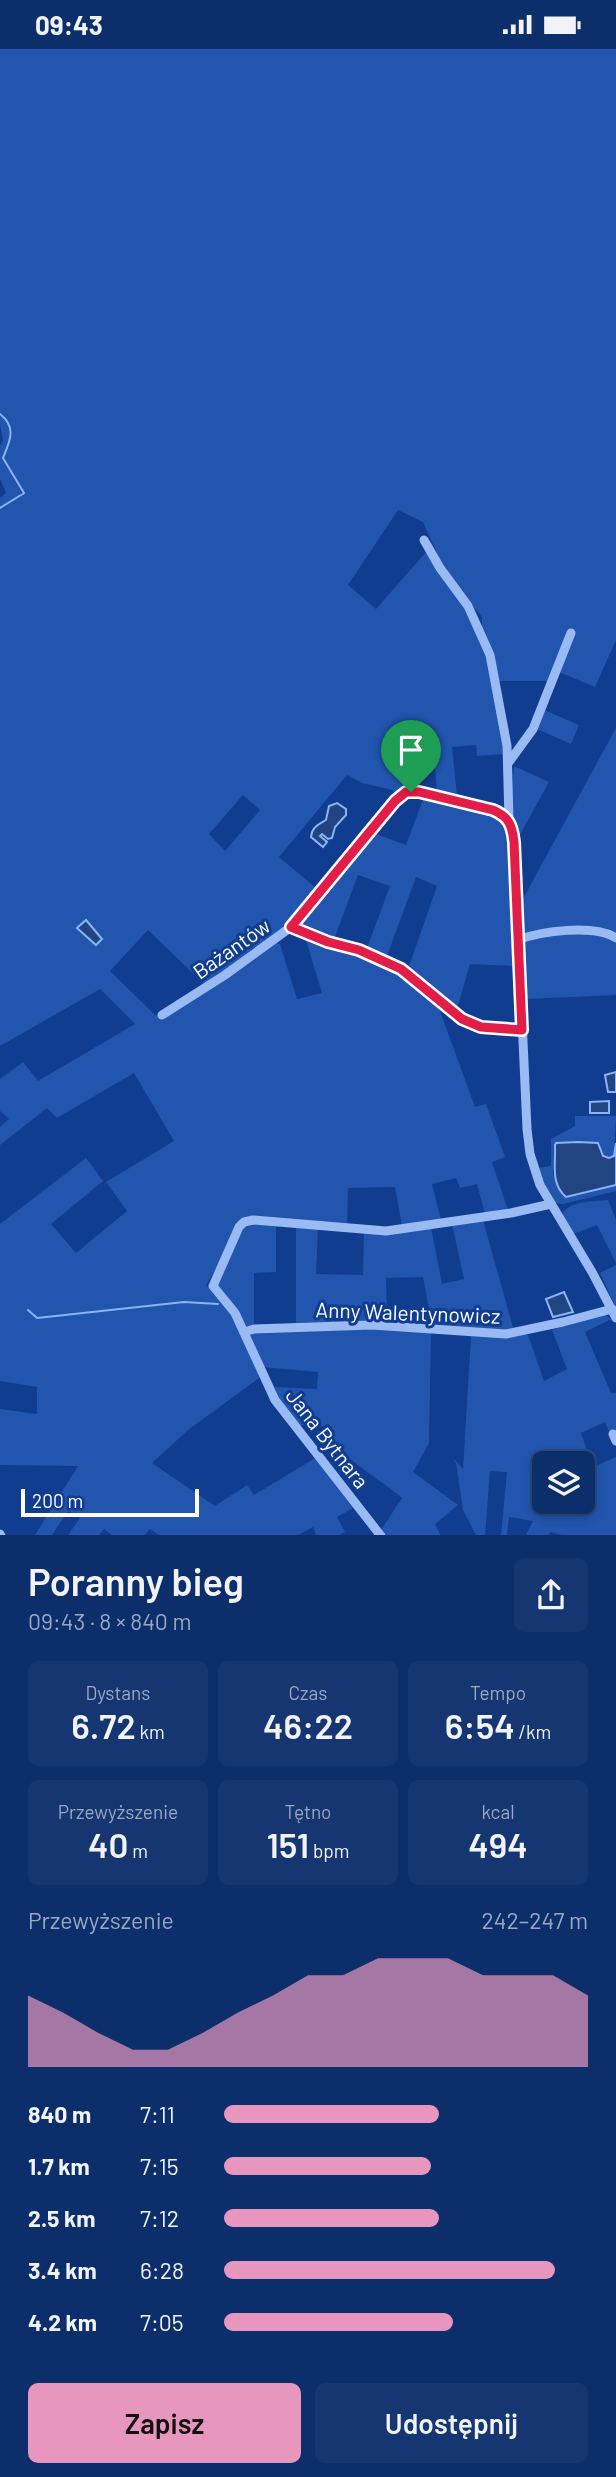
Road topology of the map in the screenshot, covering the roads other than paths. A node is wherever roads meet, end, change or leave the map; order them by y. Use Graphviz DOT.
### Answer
graph roads {
  1 [pos="424,540"];
  2 [pos="571,633"];
  3 [pos="509,762"];
  4 [pos="509,820"];
  5 [pos="291,927"];
  6 [pos="616,938"];
  7 [pos="518,940"];
  8 [pos="162,1015"];
  9 [pos="522,1030"];
  10 [pos="551,1204"];
  11 [pos="614,1313"];
  12 [pos="244,1332"];
  13 [pos="381,1535"];
  1 -- 3 [label="street"];
  2 -- 3 [label="street"];
  3 -- 4 [label="street"];
  4 -- 5 [label="street, Bażantów"];
  4 -- 7 [label="street"];
  5 -- 8 [label="street, Bażantów"];
  5 -- 9 [label="street"];
  6 -- 7 [label="street"];
  7 -- 9 [label="street"];
  9 -- 10 [label="street"];
  10 -- 11 [label="street"];
  10 -- 12 [label="street, Jana Bytnara"];
  11 -- 12 [label="street, Anny Walentynowicz"];
  12 -- 13 [label="street, Jana Bytnara"];
}
